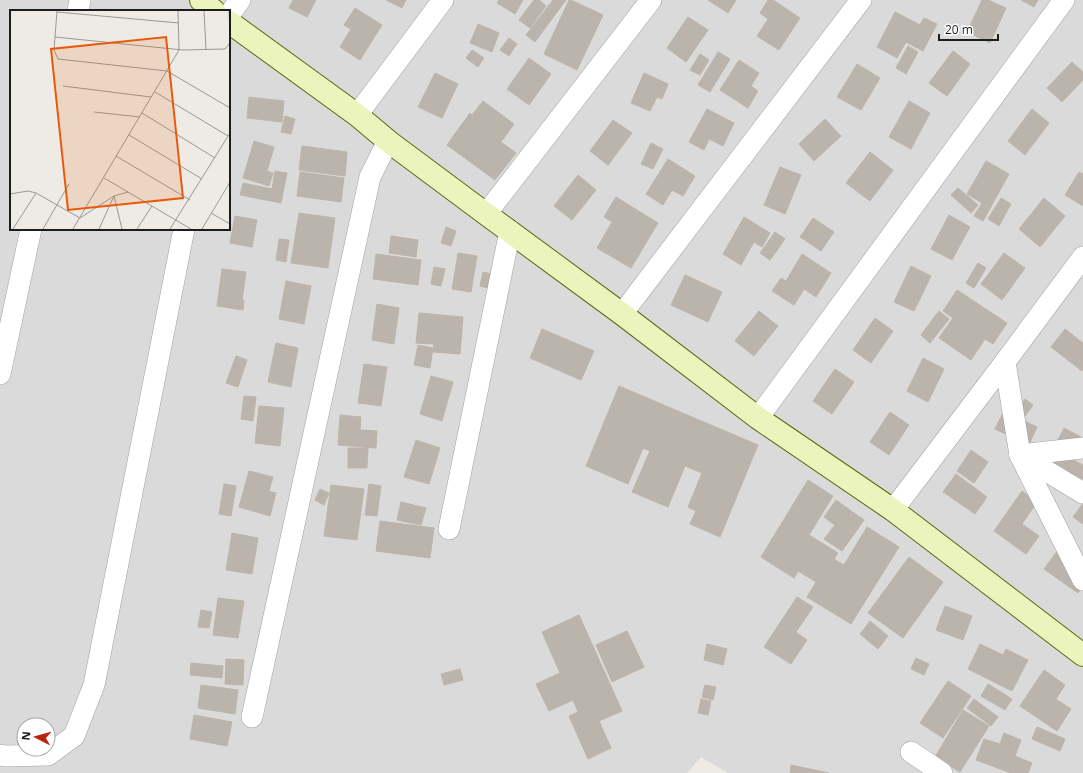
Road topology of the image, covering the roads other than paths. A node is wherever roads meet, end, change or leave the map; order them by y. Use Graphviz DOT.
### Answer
graph roads {
  1 [pos="80,0"];
  2 [pos="201,0"];
  3 [pos="240,0"];
  4 [pos="443,0"];
  5 [pos="651,0"];
  6 [pos="862,0"];
  7 [pos="1064,0"];
  8 [pos="78,10"];
  9 [pos="213,10"];
  10 [pos="230,14"];
  11 [pos="230,23"];
  12 [pos="357,115"];
  13 [pos="388,141"];
  14 [pos="486,214"];
  15 [pos="31,230"];
  16 [pos="184,230"];
  17 [pos="510,231"];
  18 [pos="1083,257"];
  19 [pos="622,314"];
  20 [pos="1005,362"];
  21 [pos="0,374"];
  22 [pos="758,418"];
  23 [pos="1083,448"];
  24 [pos="1020,455"];
  25 [pos="1083,493"];
  26 [pos="893,510"];
  27 [pos="448,529"];
  28 [pos="1083,580"];
  29 [pos="1083,655"];
  30 [pos="252,717"];
  31 [pos="911,752"];
  32 [pos="0,755"];
  33 [pos="942,773"];
  1 -- 8 [label="street"];
  2 -- 9 [label="street"];
  3 -- 10 [label="street"];
  4 -- 12 [label="street"];
  5 -- 14 [label="street"];
  6 -- 19 [label="street"];
  7 -- 22 [label="street"];
  11 -- 12 [label="street"];
  12 -- 13 [label="street"];
  13 -- 14 [label="street"];
  13 -- 30 [label="street"];
  14 -- 17 [label="street"];
  15 -- 21 [label="street"];
  16 -- 32 [label="street"];
  17 -- 19 [label="street"];
  17 -- 27 [label="street"];
  18 -- 20 [label="street"];
  19 -- 22 [label="street"];
  20 -- 24 [label="street"];
  20 -- 26 [label="street"];
  22 -- 26 [label="street"];
  23 -- 24 [label="street"];
  24 -- 25 [label="street"];
  24 -- 28 [label="street"];
  26 -- 29 [label="street"];
  31 -- 33 [label="street"];
}
